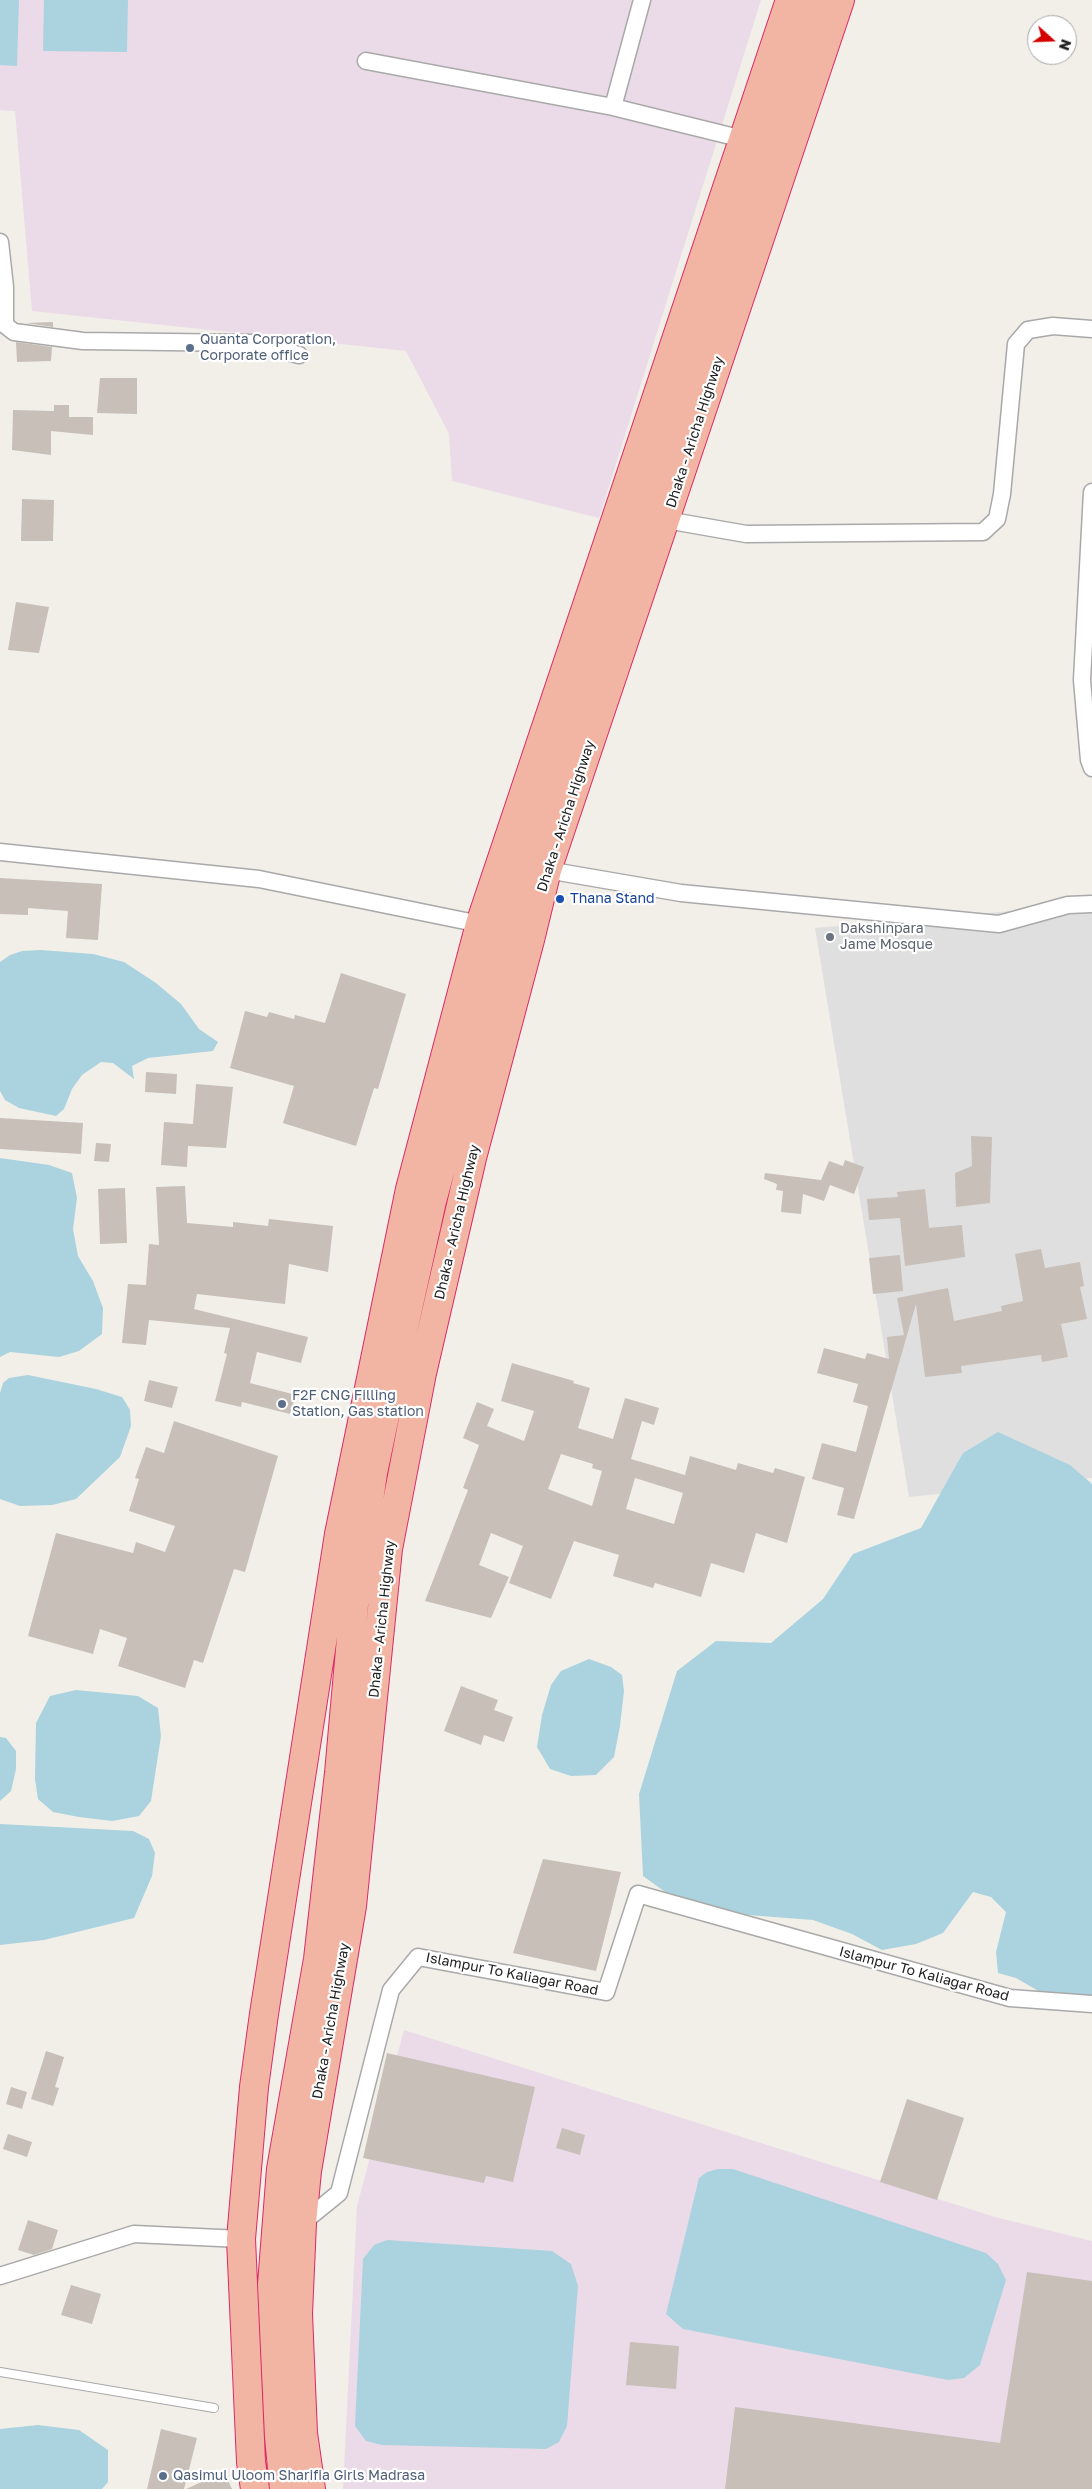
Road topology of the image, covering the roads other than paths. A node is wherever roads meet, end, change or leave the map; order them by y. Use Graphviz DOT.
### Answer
graph roads {
  1 [pos="642,0"];
  2 [pos="790,0"];
  3 [pos="818,0"];
  4 [pos="840,0"];
  5 [pos="366,61"];
  6 [pos="613,107"];
  7 [pos="743,139"];
  8 [pos="0,242"];
  9 [pos="1092,329"];
  10 [pos="299,355"];
  11 [pos="1092,492"];
  12 [pos="666,520"];
  13 [pos="1089,595"];
  14 [pos="1092,768"];
  15 [pos="0,852"];
  16 [pos="547,870"];
  17 [pos="1092,904"];
  18 [pos="480,924"];
  19 [pos="1092,2004"];
  20 [pos="302,2223"];
  21 [pos="241,2239"];
  22 [pos="0,2276"];
  23 [pos="0,2372"];
  24 [pos="214,2408"];
  25 [pos="255,2489"];
  26 [pos="284,2489"];
  27 [pos="311,2489"];
  1 -- 6 [label="street"];
  2 -- 7 [label="highway"];
  3 -- 26 [label="highway"];
  4 -- 12 [label="highway, Dhaka - Aricha Highway"];
  5 -- 6 [label="street"];
  6 -- 7 [label="street"];
  7 -- 18 [label="highway"];
  8 -- 10 [label="street"];
  9 -- 12 [label="street"];
  11 -- 13 [label="street"];
  12 -- 16 [label="highway, Dhaka - Aricha Highway"];
  13 -- 14 [label="street"];
  15 -- 18 [label="street"];
  16 -- 17 [label="street"];
  16 -- 20 [label="highway, Dhaka - Aricha Highway"];
  18 -- 21 [label="highway"];
  19 -- 20 [label="street, Islampur To Kaliagar Road"];
  20 -- 27 [label="highway, Dhaka - Aricha Highway"];
  21 -- 22 [label="street"];
  21 -- 25 [label="highway"];
  23 -- 24 [label="lane"];
}
